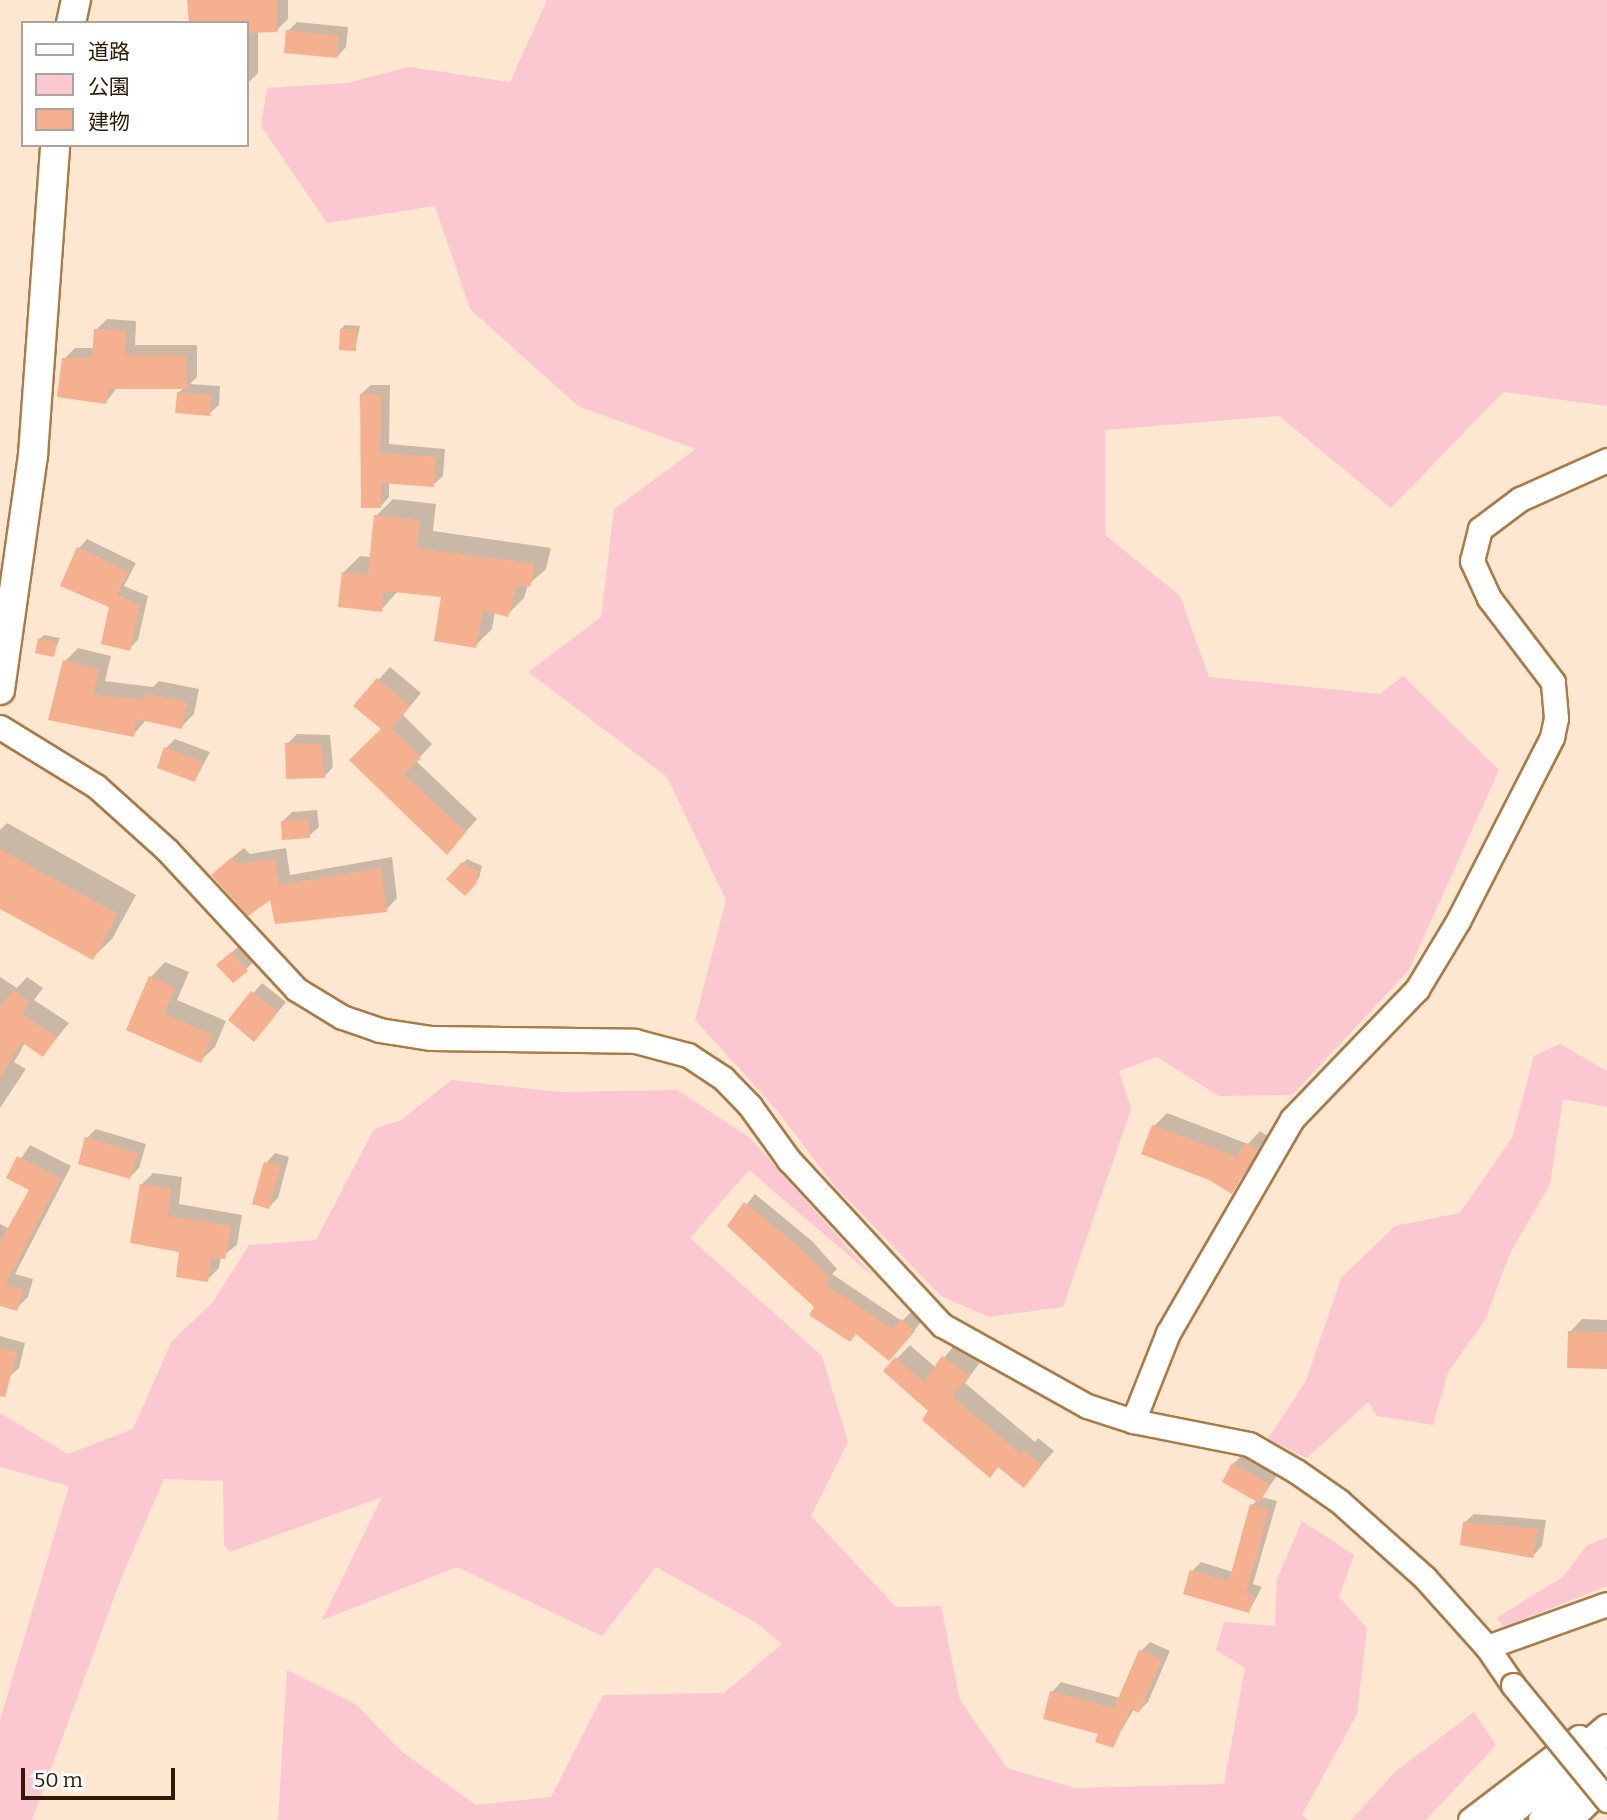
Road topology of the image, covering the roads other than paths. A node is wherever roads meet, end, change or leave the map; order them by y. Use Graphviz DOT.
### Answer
graph roads {
  1 [pos="76,0"];
  2 [pos="71,21"];
  3 [pos="55,147"];
  4 [pos="1607,460"];
  5 [pos="0,690"];
  6 [pos="0,727"];
  7 [pos="1133,1421"];
  8 [pos="1607,1604"];
  9 [pos="1487,1647"];
  10 [pos="1607,1716"];
  11 [pos="1607,1729"];
  12 [pos="1607,1762"];
  13 [pos="1607,1784"];
  14 [pos="1607,1800"];
  15 [pos="1470,1820"];
  16 [pos="1501,1820"];
  17 [pos="1543,1820"];
  18 [pos="1570,1820"];
  1 -- 2 [label="street"];
  3 -- 5 [label="street"];
  4 -- 7 [label="street"];
  6 -- 7 [label="street"];
  7 -- 9 [label="street"];
  8 -- 9 [label="street"];
  9 -- 14 [label="street, bridge"];
  10 -- 15 [label="street"];
  11 -- 16 [label="street"];
  12 -- 17 [label="street"];
  13 -- 18 [label="street"];
}
